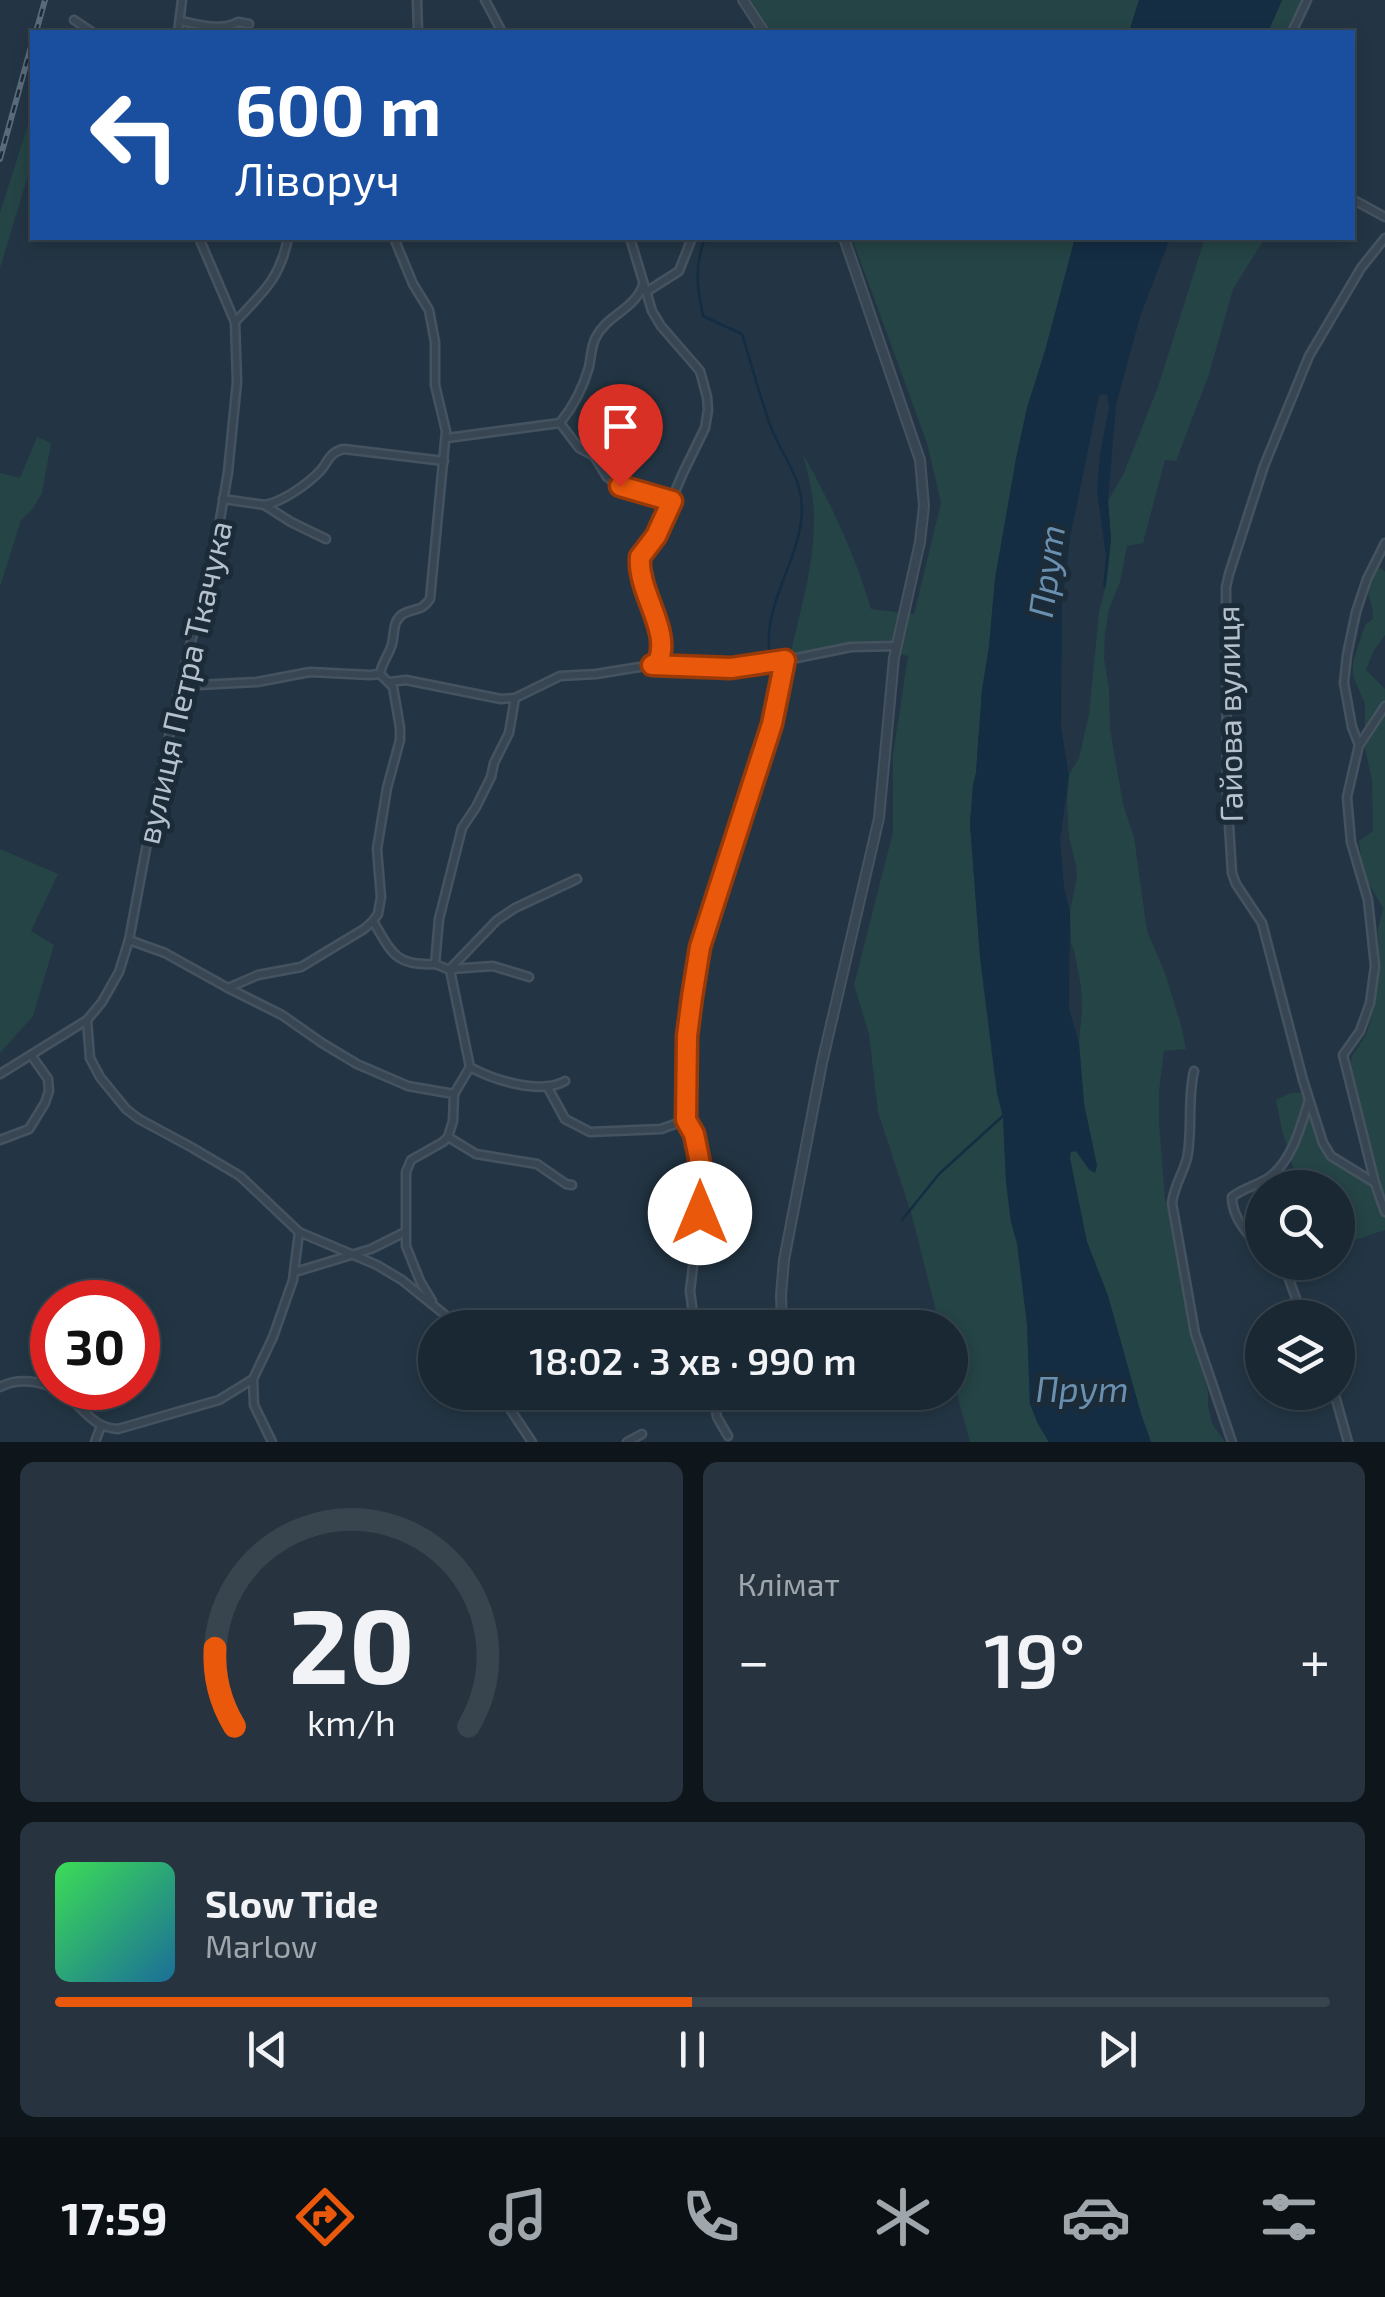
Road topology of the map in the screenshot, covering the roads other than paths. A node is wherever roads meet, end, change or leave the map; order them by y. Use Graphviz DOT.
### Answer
graph roads {
  1 [pos="182,0"];
  2 [pos="416,0"];
  3 [pos="485,0"];
  4 [pos="743,0"];
  5 [pos="1307,0"];
  6 [pos="74,20"];
  7 [pos="180,21"];
  8 [pos="249,24"];
  9 [pos="89,30"];
  10 [pos="178,30"];
  11 [pos="418,30"];
  12 [pos="501,30"];
  13 [pos="763,30"];
  14 [pos="1293,30"];
  15 [pos="1355,201"];
  16 [pos="1385,217"];
  17 [pos="1385,238"];
  18 [pos="200,240"];
  19 [pos="288,240"];
  20 [pos="395,240"];
  21 [pos="631,240"];
  22 [pos="691,240"];
  23 [pos="845,240"];
  24 [pos="644,288"];
  25 [pos="636,299"];
  26 [pos="652,311"];
  27 [pos="235,322"];
  28 [pos="560,424"];
  29 [pos="446,438"];
  30 [pos="444,460"];
  31 [pos="223,499"];
  32 [pos="672,501"];
  33 [pos="265,505"];
  34 [pos="326,539"];
  35 [pos="1385,543"];
  36 [pos="896,646"];
  37 [pos="785,660"];
  38 [pos="652,665"];
  39 [pos="380,674"];
  40 [pos="390,682"];
  41 [pos="180,686"];
  42 [pos="515,698"];
  43 [pos="1385,706"];
  44 [pos="1359,745"];
  45 [pos="577,878"];
  46 [pos="374,921"];
  47 [pos="129,940"];
  48 [pos="435,964"];
  49 [pos="450,970"];
  50 [pos="529,977"];
  51 [pos="228,988"];
  52 [pos="87,1020"];
  53 [pos="32,1055"];
  54 [pos="470,1067"];
  55 [pos="1194,1071"];
  56 [pos="0,1074"];
  57 [pos="564,1081"];
  58 [pos="547,1086"];
  59 [pos="454,1094"];
  60 [pos="1310,1098"];
  61 [pos="686,1120"];
  62 [pos="448,1137"];
  63 [pos="0,1140"];
  64 [pos="1276,1170"];
  65 [pos="1374,1183"];
  66 [pos="572,1185"];
  67 [pos="1245,1187"];
  68 [pos="1385,1212"];
  69 [pos="1245,1230"];
  70 [pos="300,1232"];
  71 [pos="405,1232"];
  72 [pos="352,1255"];
  73 [pos="294,1272"];
  74 [pos="435,1306"];
  75 [pos="440,1310"];
  76 [pos="693,1310"];
  77 [pos="782,1310"];
  78 [pos="253,1379"];
  79 [pos="0,1386"];
  80 [pos="511,1410"];
  81 [pos="716,1410"];
  82 [pos="1339,1410"];
  83 [pos="100,1426"];
  84 [pos="642,1434"];
  85 [pos="728,1436"];
  86 [pos="94,1442"];
  87 [pos="272,1442"];
  88 [pos="532,1442"];
  89 [pos="627,1442"];
  90 [pos="1232,1442"];
  91 [pos="1348,1442"];
  1 -- 7 [label="street"];
  2 -- 11 [label="street"];
  3 -- 12 [label="street"];
  4 -- 13 [label="street"];
  5 -- 14 [label="street"];
  6 -- 9 [label="street"];
  7 -- 8 [label="street"];
  7 -- 10 [label="street"];
  15 -- 16 [label="street"];
  17 -- 60 [label="street, Гайова вулиця"];
  18 -- 27 [label="street, вулиця Петра Ткачука"];
  19 -- 27 [label="street"];
  20 -- 29 [label="street"];
  21 -- 24 [label="street"];
  22 -- 24 [label="street"];
  23 -- 36 [label="street"];
  24 -- 25 [label="street"];
  24 -- 26 [label="street"];
  25 -- 26 [label="street"];
  25 -- 28 [label="street"];
  26 -- 32 [label="street"];
  27 -- 31 [label="street, вулиця Петра Ткачука"];
  28 -- 29 [label="street"];
  28 -- 32 [label="street"];
  29 -- 30 [label="street"];
  30 -- 33 [label="street"];
  30 -- 39 [label="street"];
  31 -- 33 [label="street"];
  31 -- 41 [label="street, вулиця Петра Ткачука"];
  32 -- 38 [label="street"];
  33 -- 34 [label="street"];
  35 -- 44 [label="street"];
  36 -- 37 [label="street"];
  36 -- 77 [label="street"];
  37 -- 38 [label="street"];
  37 -- 61 [label="street"];
  38 -- 42 [label="street"];
  39 -- 40 [label="street"];
  39 -- 41 [label="street"];
  40 -- 42 [label="street"];
  40 -- 46 [label="street"];
  41 -- 47 [label="street, вулиця Петра Ткачука"];
  42 -- 48 [label="street"];
  43 -- 44 [label="street"];
  44 -- 65 [label="street"];
  45 -- 49 [label="street"];
  46 -- 48 [label="street"];
  46 -- 51 [label="street"];
  47 -- 51 [label="street"];
  47 -- 52 [label="street, вулиця Петра Ткачука"];
  48 -- 49 [label="street"];
  49 -- 50 [label="street"];
  49 -- 54 [label="street"];
  51 -- 59 [label="street"];
  52 -- 53 [label="street, вулиця Петра Ткачука"];
  52 -- 70 [label="street"];
  53 -- 56 [label="street, вулиця Петра Ткачука"];
  53 -- 63 [label="street"];
  54 -- 58 [label="street"];
  54 -- 59 [label="street"];
  55 -- 90 [label="street"];
  57 -- 58 [label="street"];
  58 -- 61 [label="street"];
  59 -- 62 [label="street"];
  60 -- 64 [label="street"];
  60 -- 65 [label="street, Гайова вулиця"];
  61 -- 76 [label="street"];
  62 -- 66 [label="street"];
  62 -- 71 [label="street"];
  65 -- 68 [label="street"];
  67 -- 69 [label="street"];
  70 -- 72 [label="street"];
  70 -- 73 [label="street"];
  71 -- 72 [label="street"];
  71 -- 74 [label="street"];
  72 -- 73 [label="street"];
  72 -- 74 [label="street"];
  73 -- 78 [label="street"];
  74 -- 75 [label="street"];
  78 -- 83 [label="street"];
  78 -- 87 [label="street"];
  79 -- 83 [label="street"];
  80 -- 88 [label="street"];
  81 -- 85 [label="street"];
  82 -- 91 [label="street"];
  83 -- 86 [label="street"];
  84 -- 89 [label="street"];
}
